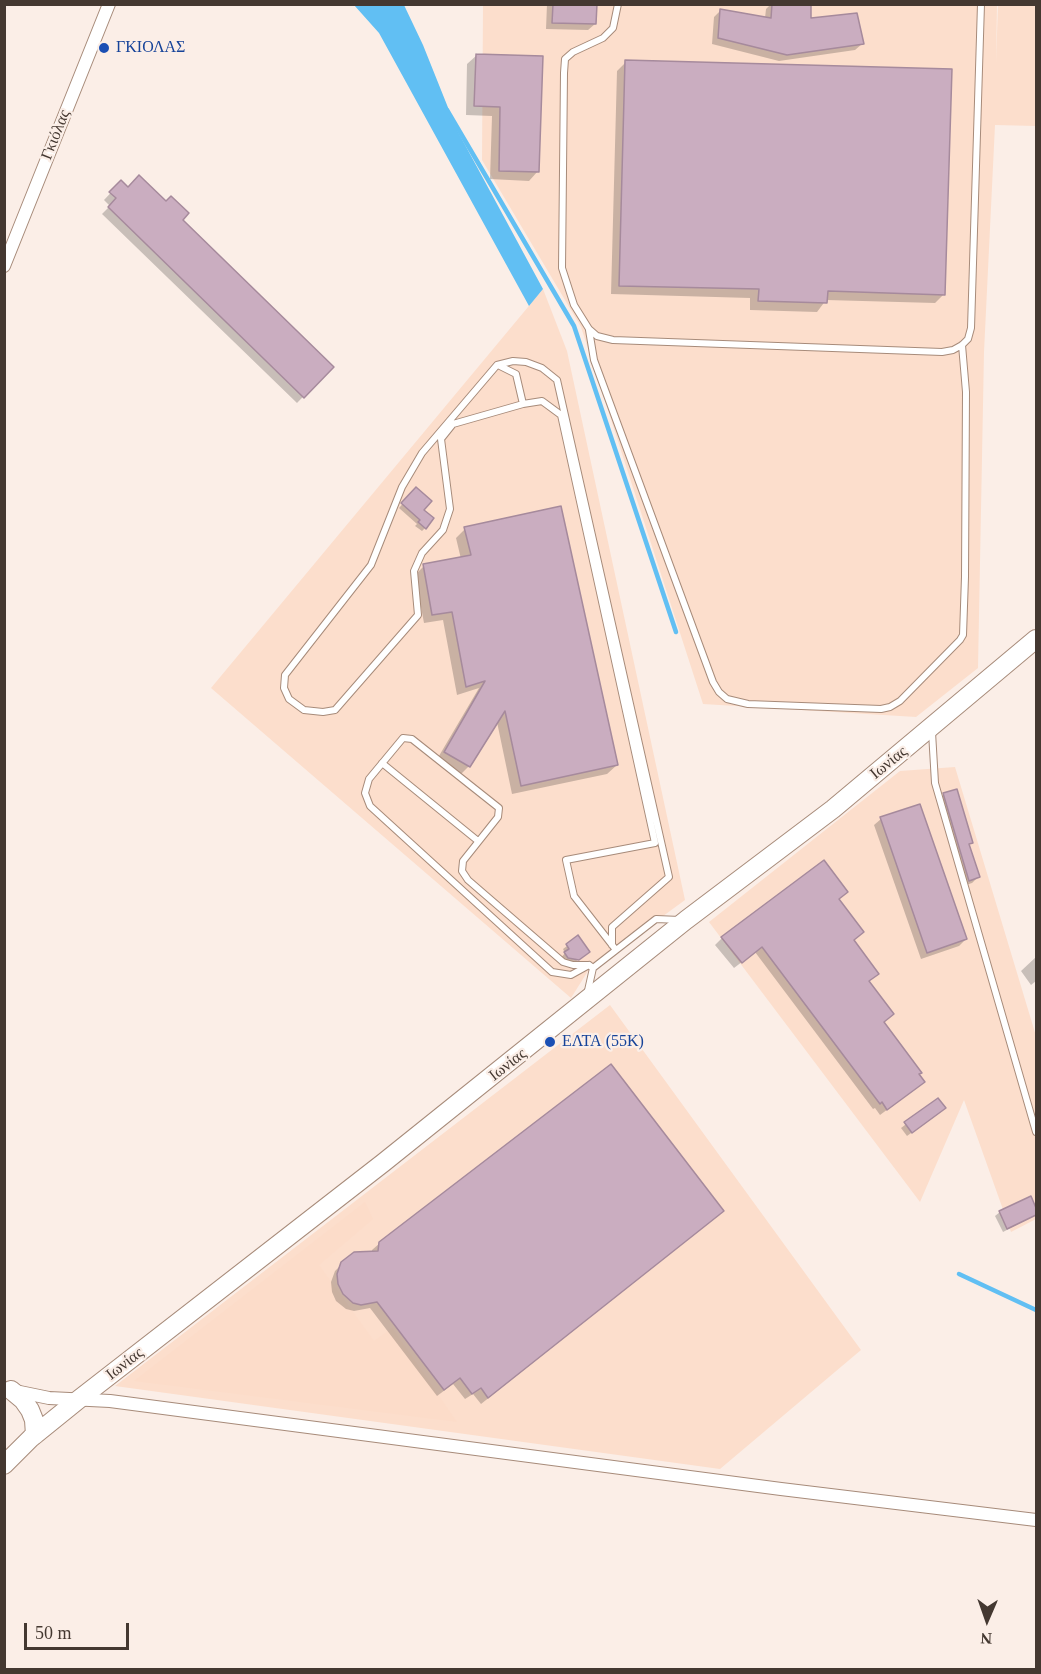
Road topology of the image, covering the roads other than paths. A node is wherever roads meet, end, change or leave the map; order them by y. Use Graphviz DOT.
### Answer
graph roads {
  1 [pos="108,4"];
  2 [pos="618,4"];
  3 [pos="981,4"];
  4 [pos="4,266"];
  5 [pos="589,329"];
  6 [pos="962,345"];
  7 [pos="497,365"];
  8 [pos="523,404"];
  9 [pos="1036,639"];
  10 [pos="932,728"];
  11 [pos="382,763"];
  12 [pos="478,841"];
  13 [pos="686,920"];
  14 [pos="614,948"];
  15 [pos="591,967"];
  16 [pos="585,1003"];
  17 [pos="1036,1132"];
  18 [pos="8,1390"];
  19 [pos="78,1400"];
  20 [pos="35,1435"];
  21 [pos="4,1465"];
  22 [pos="1036,1520"];
  1 -- 4 [label="street, Γκιόλας"];
  2 -- 5 [label="lane"];
  3 -- 6 [label="lane"];
  5 -- 6 [label="lane"];
  5 -- 6 [label="lane"];
  7 -- 8 [label="lane"];
  7 -- 8 [label="lane"];
  7 -- 14 [label="lane"];
  8 -- 14 [label="lane"];
  9 -- 10 [label="street, Ιωνίας"];
  10 -- 13 [label="street, Ιωνίας"];
  10 -- 17 [label="lane"];
  11 -- 12 [label="lane"];
  11 -- 12 [label="lane"];
  11 -- 15 [label="lane"];
  12 -- 15 [label="lane"];
  13 -- 14 [label="lane"];
  13 -- 16 [label="street, Ιωνίας"];
  14 -- 15 [label="lane"];
  15 -- 16 [label="lane"];
  16 -- 19 [label="street, Ιωνίας"];
  18 -- 19 [label="street"];
  18 -- 20 [label="street"];
  19 -- 20 [label="street, Ιωνίας"];
  19 -- 22 [label="street"];
  20 -- 21 [label="street, Ιωνίας"];
}
